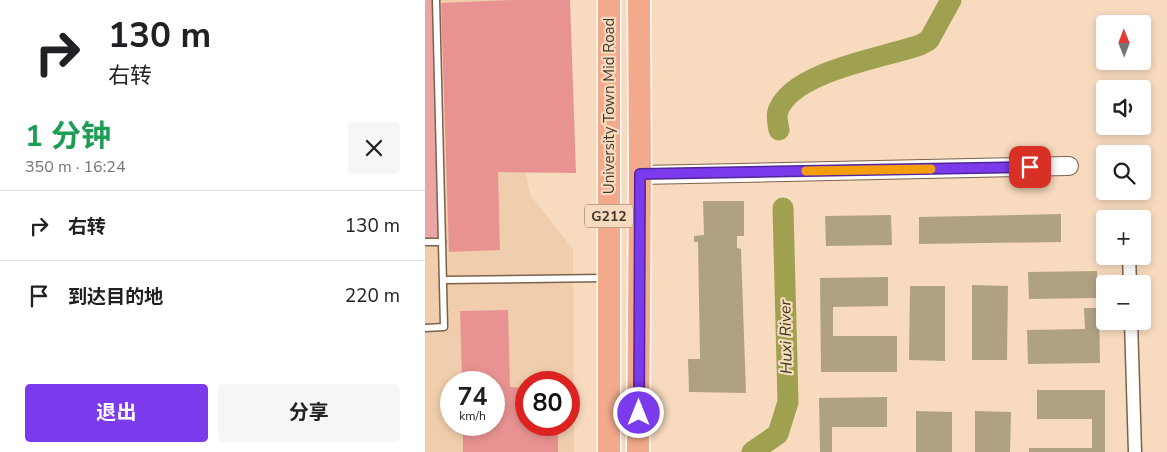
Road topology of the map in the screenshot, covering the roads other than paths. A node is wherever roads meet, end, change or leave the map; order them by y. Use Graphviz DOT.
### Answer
graph roads {
  1 [pos="435,0"];
  2 [pos="609,0"];
  3 [pos="639,0"];
  4 [pos="1069,166"];
  5 [pos="640,174"];
  6 [pos="425,242"];
  7 [pos="442,242"];
  8 [pos="609,278"];
  9 [pos="444,280"];
  10 [pos="425,328"];
  11 [pos="1131,330"];
  12 [pos="609,442"];
  13 [pos="639,443"];
  14 [pos="1135,452"];
  1 -- 7 [label="lane"];
  2 -- 8 [label="highway, University Town Mid Road / G212"];
  3 -- 5 [label="highway, University Town Mid Road / G212"];
  4 -- 5 [label="street"];
  5 -- 13 [label="highway, University Town Mid Road / G212"];
  6 -- 7 [label="lane"];
  7 -- 9 [label="lane"];
  8 -- 9 [label="lane"];
  8 -- 12 [label="highway, University Town Mid Road / G212"];
  9 -- 10 [label="lane"];
  11 -- 14 [label="street"];
}
